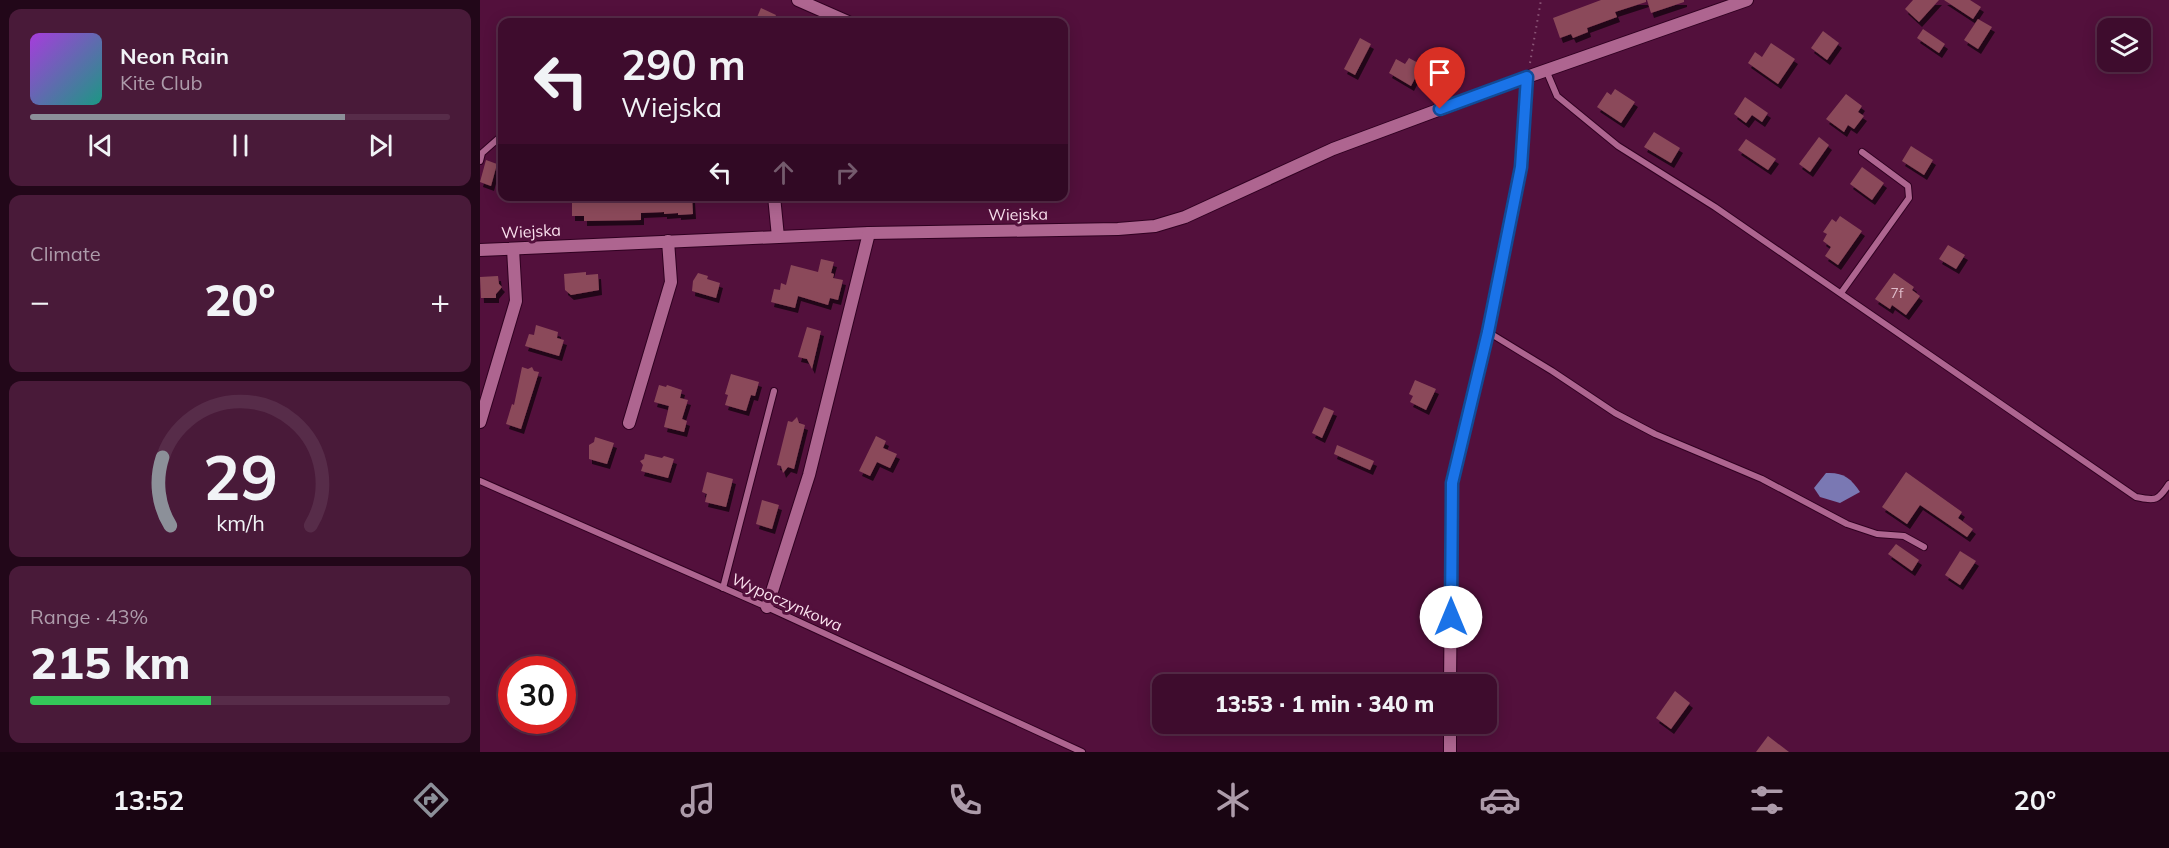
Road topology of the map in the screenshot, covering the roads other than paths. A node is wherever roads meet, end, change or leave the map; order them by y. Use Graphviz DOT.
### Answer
graph roads {
  1 [pos="798,0"];
  2 [pos="1747,0"];
  3 [pos="839,18"];
  4 [pos="1546,70"];
  5 [pos="1527,77"];
  6 [pos="498,139"];
  7 [pos="1862,152"];
  8 [pos="480,161"];
  9 [pos="774,201"];
  10 [pos="869,233"];
  11 [pos="778,237"];
  12 [pos="668,241"];
  13 [pos="513,249"];
  14 [pos="480,250"];
  15 [pos="1841,293"];
  16 [pos="1488,332"];
  17 [pos="774,391"];
  18 [pos="480,422"];
  19 [pos="629,423"];
  20 [pos="480,481"];
  21 [pos="2169,484"];
  22 [pos="1924,547"];
  23 [pos="723,588"];
  24 [pos="767,607"];
  25 [pos="1450,674"];
  26 [pos="1450,734"];
  27 [pos="1082,752"];
  28 [pos="1449,752"];
  1 -- 3 [label="street"];
  2 -- 4 [label="street, Wiejska"];
  4 -- 5 [label="street, Wiejska"];
  4 -- 15 [label="lane"];
  5 -- 10 [label="street, Wiejska"];
  5 -- 16 [label="street"];
  6 -- 8 [label="lane"];
  7 -- 15 [label="lane"];
  9 -- 11 [label="street"];
  10 -- 11 [label="street, Wiejska"];
  10 -- 24 [label="street"];
  11 -- 12 [label="street, Wiejska"];
  12 -- 13 [label="street, Wiejska"];
  12 -- 19 [label="street"];
  13 -- 14 [label="street, Wiejska"];
  13 -- 18 [label="street"];
  15 -- 21 [label="lane"];
  16 -- 22 [label="lane"];
  16 -- 25 [label="street"];
  17 -- 23 [label="lane"];
  20 -- 23 [label="lane, Wypoczynkowa"];
  23 -- 24 [label="lane, Wypoczynkowa"];
  24 -- 27 [label="lane, Wypoczynkowa"];
  26 -- 28 [label="street"];
}
